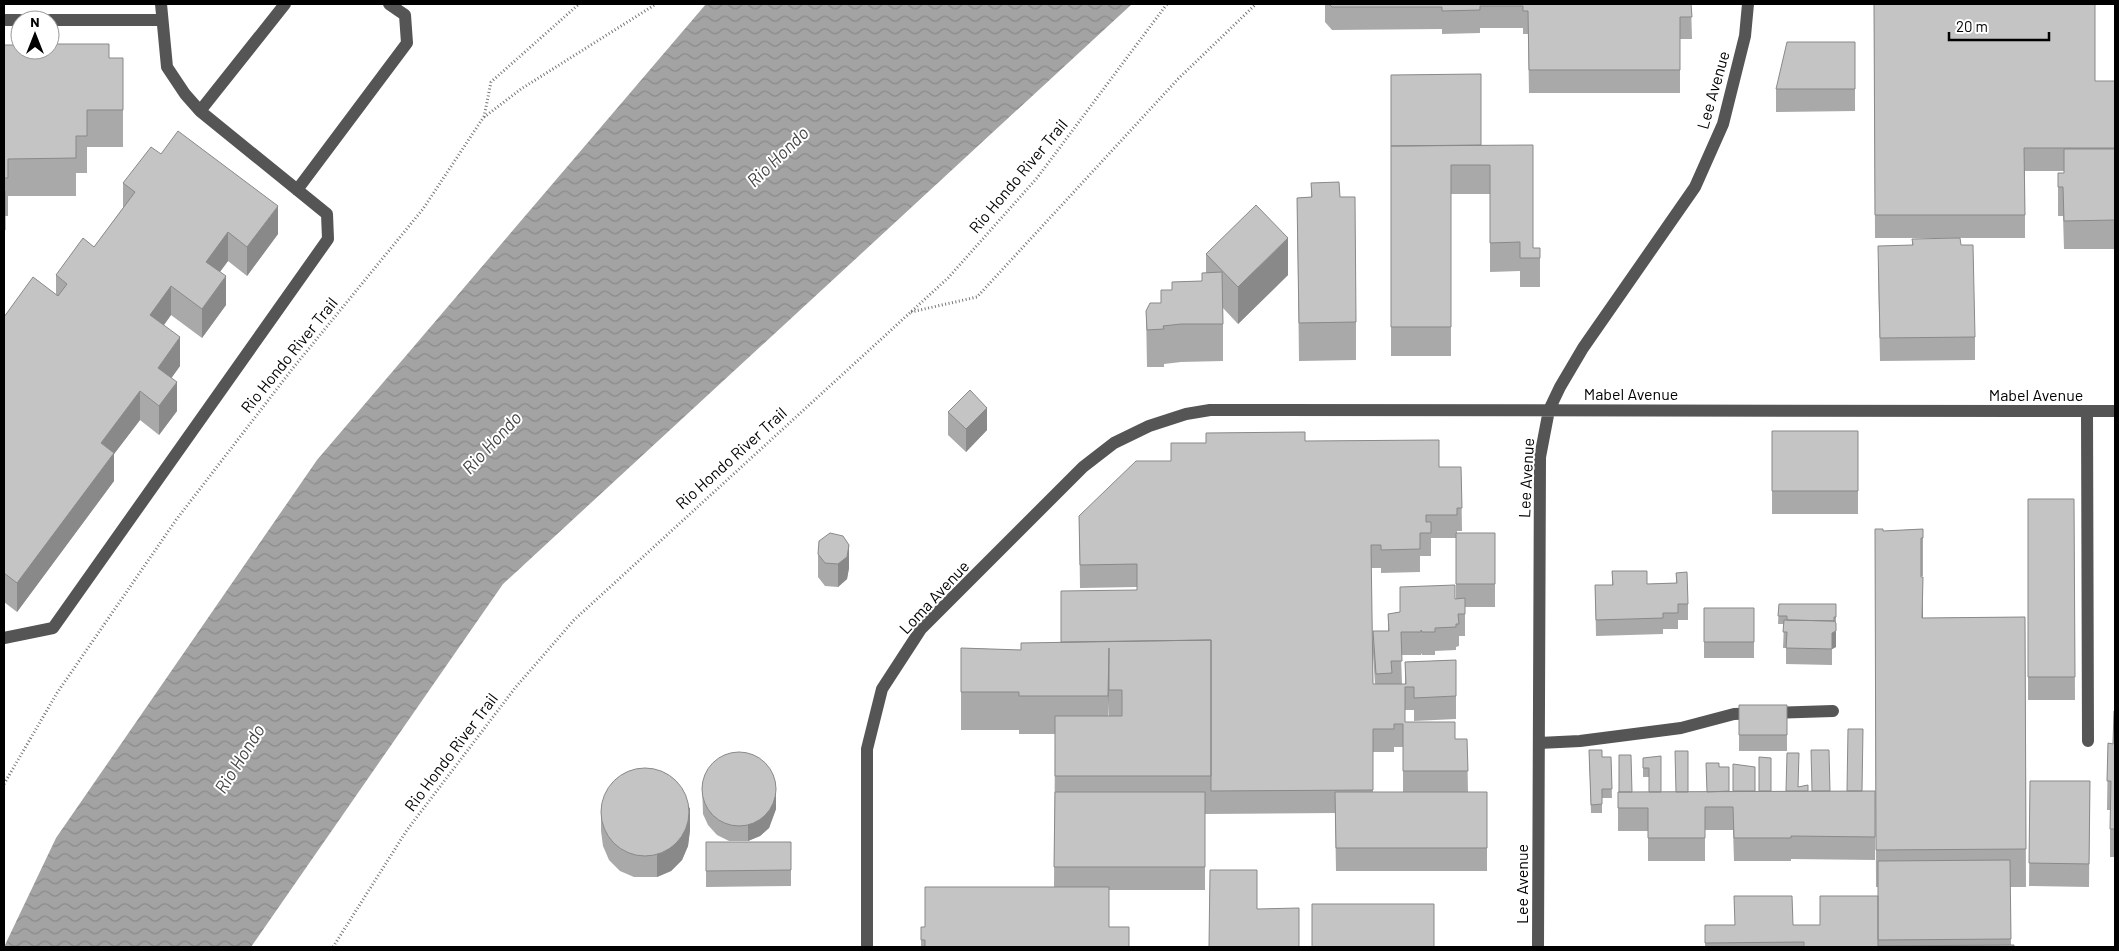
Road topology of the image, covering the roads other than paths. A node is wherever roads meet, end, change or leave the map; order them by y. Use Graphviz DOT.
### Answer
graph roads {
  1 [pos="161,4"];
  2 [pos="285,4"];
  3 [pos="389,4"];
  4 [pos="1748,4"];
  5 [pos="60,20"];
  6 [pos="161,20"];
  7 [pos="200,111"];
  8 [pos="297,190"];
  9 [pos="1549,410"];
  10 [pos="2115,411"];
  11 [pos="2087,412"];
  12 [pos="1149,426"];
  13 [pos="4,638"];
  14 [pos="1833,711"];
  15 [pos="2088,741"];
  16 [pos="1538,743"];
  17 [pos="867,947"];
  18 [pos="1538,947"];
  1 -- 6 [label="street"];
  2 -- 7 [label="street"];
  3 -- 8 [label="street"];
  4 -- 9 [label="street, Lee Avenue"];
  5 -- 6 [label="street"];
  6 -- 7 [label="street"];
  7 -- 8 [label="street"];
  8 -- 13 [label="street"];
  9 -- 11 [label="street, Mabel Avenue"];
  9 -- 12 [label="street, Mabel Avenue"];
  9 -- 16 [label="street, Lee Avenue"];
  10 -- 11 [label="street, Mabel Avenue"];
  11 -- 15 [label="street"];
  12 -- 17 [label="street, Loma Avenue"];
  14 -- 16 [label="street"];
  16 -- 18 [label="street, Lee Avenue"];
}
